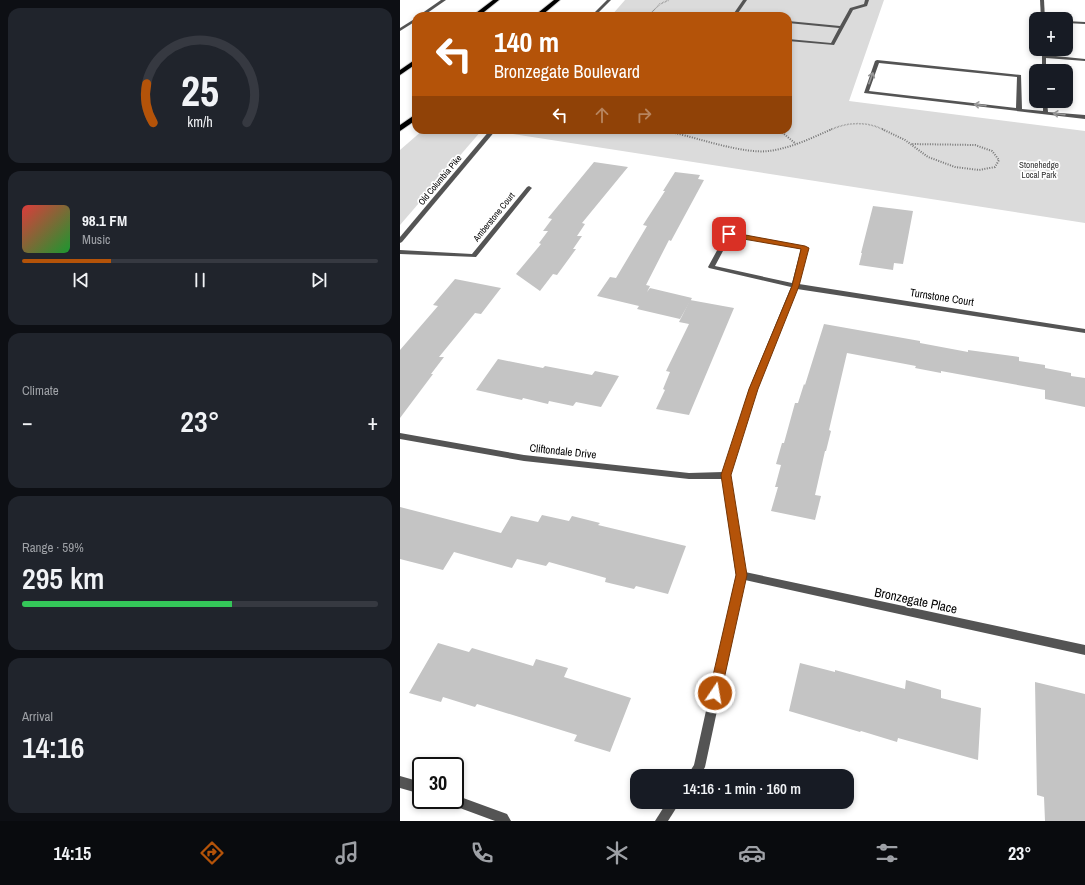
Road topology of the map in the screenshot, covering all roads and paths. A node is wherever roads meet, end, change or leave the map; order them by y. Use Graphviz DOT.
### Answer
graph roads {
  1 [pos="444,0"];
  2 [pos="496,0"];
  3 [pos="557,0"];
  4 [pos="609,0"];
  5 [pos="669,0"];
  6 [pos="745,0"];
  7 [pos="867,0"];
  8 [pos="1042,0"];
  9 [pos="426,12"];
  10 [pos="480,12"];
  11 [pos="542,12"];
  12 [pos="597,12"];
  13 [pos="652,12"];
  14 [pos="737,12"];
  15 [pos="1043,12"];
  16 [pos="412,22"];
  17 [pos="792,22"];
  18 [pos="1073,22"];
  19 [pos="1085,23"];
  20 [pos="841,27"];
  21 [pos="400,30"];
  22 [pos="792,40"];
  23 [pos="1044,56"];
  24 [pos="1085,60"];
  25 [pos="412,64"];
  26 [pos="1044,64"];
  27 [pos="400,73"];
  28 [pos="1046,108"];
  29 [pos="1019,110"];
  30 [pos="1046,113"];
  31 [pos="1085,117"];
  32 [pos="412,119"];
  33 [pos="400,129"];
  34 [pos="490,134"];
  35 [pos="679,134"];
  36 [pos="784,134"];
  37 [pos="796,144"];
  38 [pos="911,144"];
  39 [pos="529,188"];
  40 [pos="400,241"];
  41 [pos="400,252"];
  42 [pos="796,286"];
  43 [pos="1085,331"];
  44 [pos="400,436"];
  45 [pos="726,475"];
  46 [pos="741,575"];
  47 [pos="1085,650"];
  48 [pos="698,769"];
  49 [pos="400,782"];
  50 [pos="412,785"];
  51 [pos="464,804"];
  52 [pos="669,809"];
  53 [pos="505,821"];
  54 [pos="661,821"];
  1 -- 9 [label="street"];
  2 -- 10 [label="highway"];
  3 -- 11 [label="highway"];
  4 -- 12 [label="street"];
  5 -- 13 [label="path"];
  6 -- 14 [label="street"];
  7 -- 20 [label="street"];
  8 -- 15 [label="street"];
  16 -- 21 [label="street"];
  17 -- 20 [label="street"];
  18 -- 19 [label="street"];
  20 -- 22 [label="street"];
  23 -- 24 [label="street"];
  23 -- 26 [label="street"];
  25 -- 27 [label="highway"];
  28 -- 30 [label="street"];
  29 -- 29 [label="street, one-way"];
  29 -- 30 [label="street"];
  31 -- 30 [label="street, one-way"];
  32 -- 33 [label="highway"];
  34 -- 40 [label="street, Old Columbia Pike"];
  35 -- 37 [label="path"];
  36 -- 37 [label="path"];
  37 -- 38 [label="path"];
  38 -- 38 [label="path"];
  39 -- 41 [label="street, Amberstone Court"];
  42 -- 42 [label="street"];
  42 -- 43 [label="street, Turnstone Court"];
  42 -- 45 [label="street"];
  44 -- 45 [label="street, Cliftondale Drive"];
  45 -- 46 [label="street"];
  46 -- 47 [label="street, Bronzegate Place"];
  46 -- 48 [label="street"];
  49 -- 50 [label="street"];
  51 -- 53 [label="street"];
  52 -- 54 [label="street"];
}
